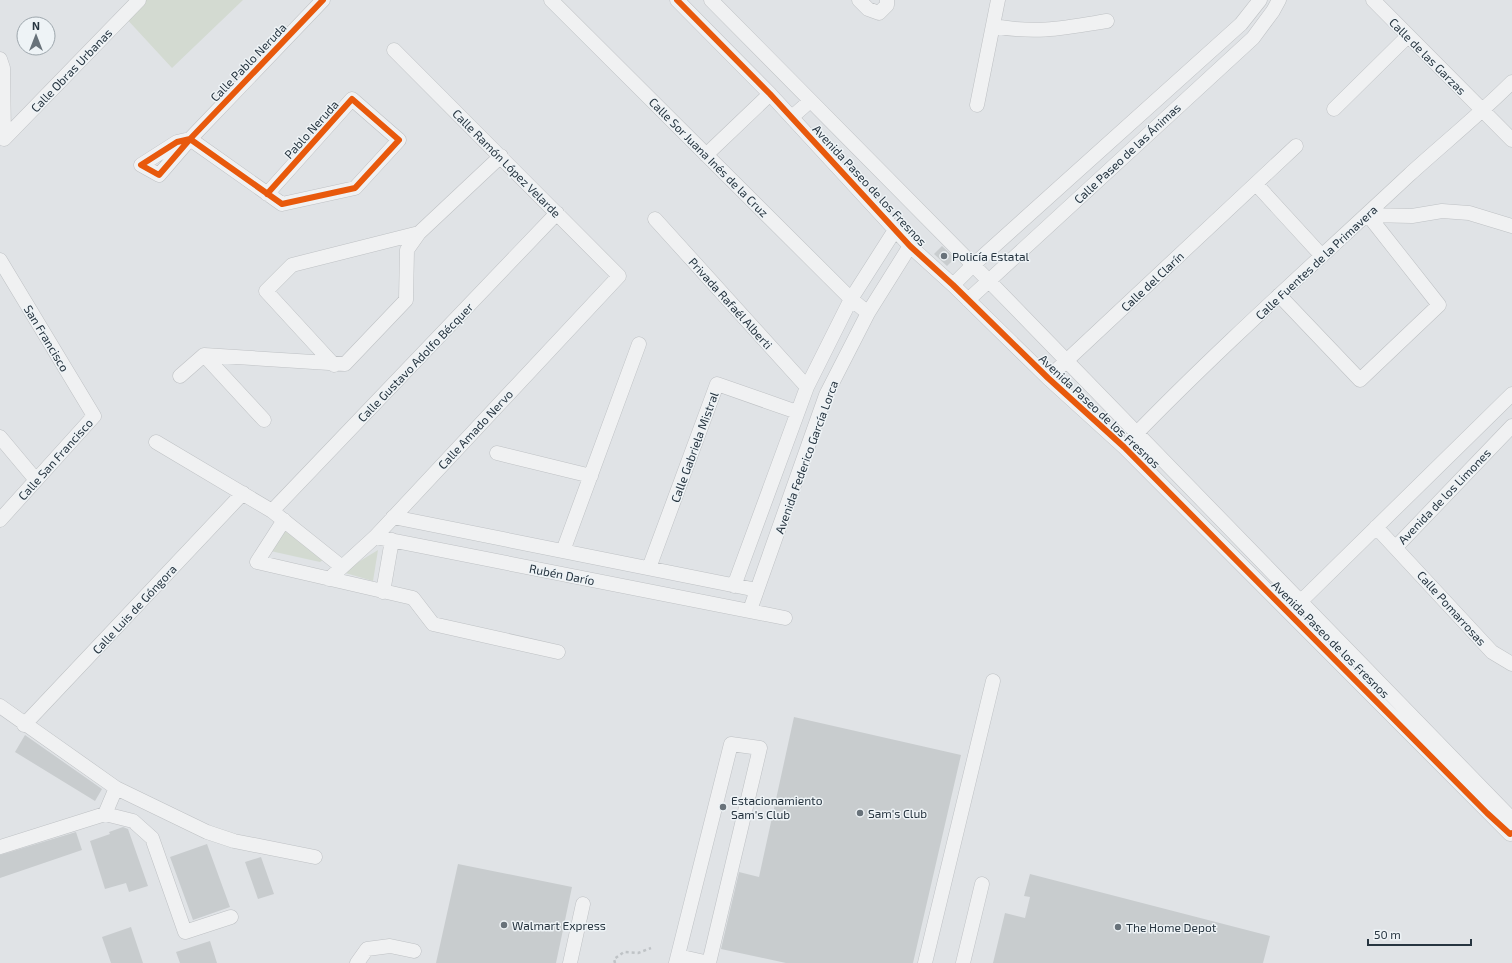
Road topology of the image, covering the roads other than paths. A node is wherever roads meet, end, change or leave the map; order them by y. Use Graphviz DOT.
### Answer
graph roads {
  1 [pos="139,0"];
  2 [pos="323,0"];
  3 [pos="551,0"];
  4 [pos="677,0"];
  5 [pos="711,0"];
  6 [pos="859,0"];
  7 [pos="887,0"];
  8 [pos="998,0"];
  9 [pos="1260,0"];
  10 [pos="1279,0"];
  11 [pos="1373,0"];
  12 [pos="1108,21"];
  13 [pos="993,26"];
  14 [pos="1408,36"];
  15 [pos="394,50"];
  16 [pos="0,59"];
  17 [pos="1512,82"];
  18 [pos="770,94"];
  19 [pos="810,101"];
  20 [pos="977,105"];
  21 [pos="1334,109"];
  22 [pos="1483,111"];
  23 [pos="792,118"];
  24 [pos="190,139"];
  25 [pos="1512,140"];
  26 [pos="1296,146"];
  27 [pos="706,155"];
  28 [pos="501,156"];
  29 [pos="1256,184"];
  30 [pos="267,194"];
  31 [pos="557,213"];
  32 [pos="1368,215"];
  33 [pos="655,219"];
  34 [pos="1512,226"];
  35 [pos="895,230"];
  36 [pos="420,233"];
  37 [pos="910,246"];
  38 [pos="1322,256"];
  39 [pos="0,260"];
  40 [pos="972,266"];
  41 [pos="619,276"];
  42 [pos="988,281"];
  43 [pos="953,285"];
  44 [pos="1279,295"];
  45 [pos="851,299"];
  46 [pos="968,300"];
  47 [pos="868,313"];
  48 [pos="639,344"];
  49 [pos="204,355"];
  50 [pos="1066,362"];
  51 [pos="334,365"];
  52 [pos="180,376"];
  53 [pos="1048,378"];
  54 [pos="807,387"];
  55 [pos="1512,394"];
  56 [pos="1499,406"];
  57 [pos="797,412"];
  58 [pos="94,416"];
  59 [pos="264,420"];
  60 [pos="1512,421"];
  61 [pos="1512,426"];
  62 [pos="1137,434"];
  63 [pos="0,437"];
  64 [pos="156,442"];
  65 [pos="1124,447"];
  66 [pos="497,453"];
  67 [pos="591,476"];
  68 [pos="36,480"];
  69 [pos="243,493"];
  70 [pos="272,511"];
  71 [pos="393,517"];
  72 [pos="0,520"];
  73 [pos="284,520"];
  74 [pos="1376,527"];
  75 [pos="375,537"];
  76 [pos="392,540"];
  77 [pos="1396,547"];
  78 [pos="563,551"];
  79 [pos="342,567"];
  80 [pos="649,568"];
  81 [pos="329,579"];
  82 [pos="734,586"];
  83 [pos="757,590"];
  84 [pos="383,592"];
  85 [pos="1301,601"];
  86 [pos="750,610"];
  87 [pos="1289,612"];
  88 [pos="785,618"];
  89 [pos="558,652"];
  90 [pos="1512,664"];
  91 [pos="993,680"];
  92 [pos="0,706"];
  93 [pos="24,725"];
  94 [pos="116,788"];
  95 [pos="105,814"];
  96 [pos="1512,819"];
  97 [pos="1511,834"];
  98 [pos="0,847"];
  99 [pos="315,857"];
  100 [pos="982,884"];
  101 [pos="583,904"];
  102 [pos="231,917"];
  103 [pos="414,951"];
  104 [pos="677,960"];
  105 [pos="357,963"];
  106 [pos="570,963"];
  107 [pos="709,963"];
  108 [pos="925,963"];
  109 [pos="962,963"];
  1 -- 16 [label="street, Calle Obras Urbanas"];
  2 -- 24 [label="street, Calle Pablo Neruda"];
  3 -- 27 [label="street, Calle Sor Juana Inés de la Cruz"];
  4 -- 18 [label="street, Avenida Paseo de los Fresnos"];
  5 -- 19 [label="street, Avenida Paseo de los Fresnos"];
  6 -- 7 [label="street"];
  8 -- 13 [label="street"];
  9 -- 40 [label="street, Calle Paseo de las Ánimas"];
  10 -- 42 [label="street, Calle Paseo de las Ánimas"];
  11 -- 14 [label="street, Calle de las Garzas"];
  12 -- 13 [label="street"];
  13 -- 20 [label="street"];
  14 -- 21 [label="street"];
  14 -- 22 [label="street, Calle de las Garzas"];
  15 -- 28 [label="street, Calle Ramón López Velarde"];
  17 -- 22 [label="street, Calle Fuentes de la Primavera"];
  18 -- 23 [label="street, Avenida Paseo de los Fresnos"];
  18 -- 27 [label="street"];
  19 -- 23 [label="street"];
  19 -- 40 [label="street, Avenida Paseo de los Fresnos"];
  22 -- 25 [label="street, Calle de las Garzas"];
  22 -- 32 [label="street, Calle Fuentes de la Primavera"];
  23 -- 35 [label="street, Avenida Paseo de los Fresnos"];
  24 -- 30 [label="street, Pablo Neruda"];
  26 -- 29 [label="street, Calle del Clarín"];
  27 -- 45 [label="street, Calle Sor Juana Inés de la Cruz"];
  28 -- 31 [label="street, Calle Ramón López Velarde"];
  28 -- 36 [label="street"];
  29 -- 38 [label="street"];
  29 -- 50 [label="street, Calle del Clarín"];
  30 -- 30 [label="street, Pablo Neruda"];
  31 -- 41 [label="street, Calle Ramón López Velarde"];
  31 -- 70 [label="street, Calle Gustavo Adolfo Bécquer"];
  32 -- 34 [label="street"];
  32 -- 38 [label="street, Calle Fuentes de la Primavera"];
  32 -- 44 [label="street"];
  33 -- 54 [label="street, Privada Rafaél Alberti"];
  35 -- 37 [label="street, Avenida Paseo de los Fresnos"];
  35 -- 45 [label="street, Avenida Federico García Lorca"];
  36 -- 51 [label="street"];
  36 -- 51 [label="street"];
  37 -- 43 [label="street, Avenida Paseo de los Fresnos"];
  37 -- 47 [label="street, Avenida Federico García Lorca"];
  38 -- 44 [label="street, Calle Fuentes de la Primavera"];
  39 -- 58 [label="street, San Francisco"];
  40 -- 42 [label="street, Avenida Paseo de los Fresnos"];
  40 -- 43 [label="street, Calle Paseo de las Ánimas"];
  41 -- 71 [label="street, Calle Amado Nervo"];
  42 -- 46 [label="street, Calle Paseo de las Ánimas"];
  42 -- 50 [label="street, Avenida Paseo de los Fresnos"];
  43 -- 46 [label="street, Avenida Paseo de los Fresnos"];
  44 -- 62 [label="street, Calle Fuentes de la Primavera"];
  45 -- 47 [label="street, Calle Sor Juana Inés de la Cruz"];
  45 -- 54 [label="street, Avenida Federico García Lorca"];
  46 -- 53 [label="street, Avenida Paseo de los Fresnos"];
  47 -- 83 [label="street, Avenida Federico García Lorca"];
  48 -- 67 [label="street"];
  49 -- 51 [label="street"];
  49 -- 52 [label="street"];
  49 -- 59 [label="street"];
  50 -- 53 [label="street, Calle del Clarín"];
  50 -- 62 [label="street, Avenida Paseo de los Fresnos"];
  53 -- 65 [label="street, Avenida Paseo de los Fresnos"];
  54 -- 57 [label="street, Avenida Federico García Lorca"];
  55 -- 56 [label="street, Avenida de los Limones"];
  56 -- 60 [label="street"];
  56 -- 74 [label="street, Avenida de los Limones"];
  57 -- 80 [label="street, Calle Gabriela Mistral"];
  57 -- 82 [label="street, Avenida Federico García Lorca"];
  58 -- 68 [label="street, Calle San Francisco"];
  61 -- 77 [label="street, Avenida de los Limones"];
  62 -- 65 [label="street, Calle Fuentes de la Primavera"];
  62 -- 85 [label="street, Avenida Paseo de los Fresnos"];
  63 -- 68 [label="street"];
  64 -- 69 [label="street"];
  65 -- 87 [label="street, Avenida Paseo de los Fresnos"];
  66 -- 67 [label="street"];
  67 -- 78 [label="street"];
  68 -- 72 [label="street, Calle San Francisco"];
  69 -- 70 [label="street"];
  69 -- 93 [label="street, Calle Luis de Góngora"];
  70 -- 73 [label="street"];
  71 -- 75 [label="street, Calle Amado Nervo"];
  71 -- 78 [label="street, Rubén Darío"];
  73 -- 79 [label="street"];
  73 -- 81 [label="street"];
  74 -- 77 [label="street, Avenida de los Limones"];
  74 -- 85 [label="street, Avenida de los Limones"];
  75 -- 76 [label="street, Rubén Darío"];
  75 -- 79 [label="street, Calle Amado Nervo"];
  76 -- 84 [label="street"];
  76 -- 86 [label="street, Rubén Darío"];
  77 -- 90 [label="street, Calle Pomarrosas"];
  78 -- 80 [label="street, Rubén Darío"];
  79 -- 81 [label="street, Calle Amado Nervo"];
  80 -- 82 [label="street, Rubén Darío"];
  81 -- 84 [label="street"];
  82 -- 83 [label="street, Rubén Darío"];
  83 -- 86 [label="street, Avenida Federico García Lorca"];
  84 -- 89 [label="street"];
  85 -- 87 [label="street, Avenida de los Limones"];
  85 -- 96 [label="street, Avenida Paseo de los Fresnos"];
  86 -- 88 [label="street, Rubén Darío"];
  87 -- 97 [label="street, Avenida Paseo de los Fresnos"];
  91 -- 108 [label="street"];
  92 -- 93 [label="street"];
  93 -- 94 [label="street"];
  94 -- 95 [label="street"];
  94 -- 99 [label="street"];
  95 -- 98 [label="street"];
  95 -- 102 [label="street"];
  96 -- 97 [label="street"];
  100 -- 109 [label="street"];
  101 -- 106 [label="street"];
  103 -- 105 [label="street"];
  104 -- 107 [label="street"];
  104 -- 107 [label="street"];
}
